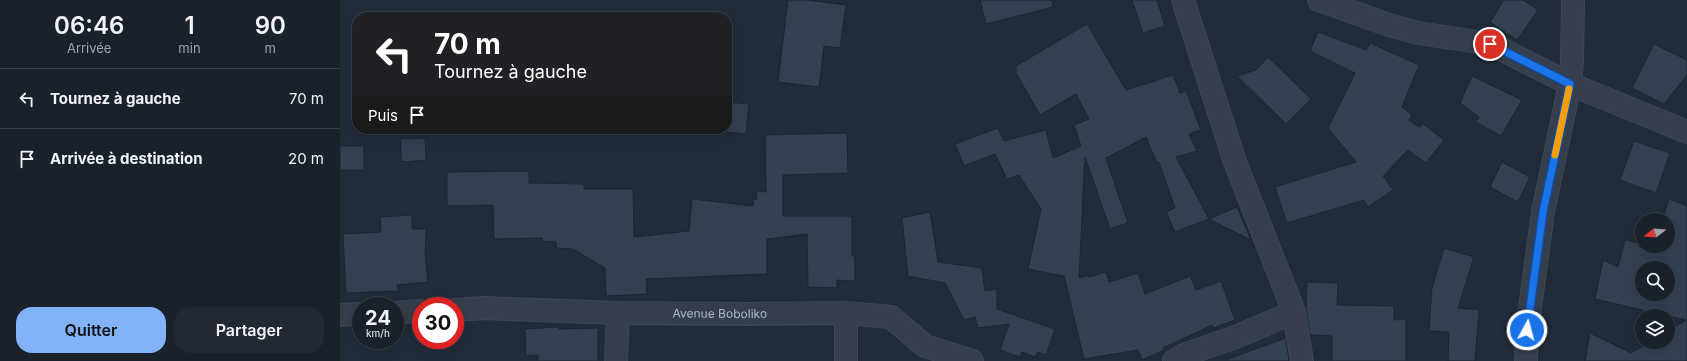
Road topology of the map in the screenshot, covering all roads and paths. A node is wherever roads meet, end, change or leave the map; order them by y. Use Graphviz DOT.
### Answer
graph roads {
  1 [pos="1183,0"];
  2 [pos="1320,0"];
  3 [pos="1573,0"];
  4 [pos="1570,84"];
  5 [pos="1687,132"];
  6 [pos="464,309"];
  7 [pos="1294,312"];
  8 [pos="618,313"];
  9 [pos="846,313"];
  10 [pos="352,314"];
  11 [pos="340,315"];
  12 [pos="616,361"];
  13 [pos="846,361"];
  14 [pos="972,361"];
  15 [pos="1174,361"];
  16 [pos="1302,361"];
  17 [pos="1526,361"];
  1 -- 7 [label="street"];
  2 -- 4 [label="street"];
  3 -- 4 [label="street"];
  4 -- 5 [label="street"];
  4 -- 17 [label="street"];
  6 -- 8 [label="street, Avenue Boboliko"];
  7 -- 15 [label="street"];
  7 -- 16 [label="street"];
  8 -- 9 [label="street, Avenue Boboliko"];
  8 -- 12 [label="street"];
  9 -- 13 [label="street"];
  9 -- 14 [label="street, Avenue Boboliko"];
  10 -- 11 [label="street"];
}
